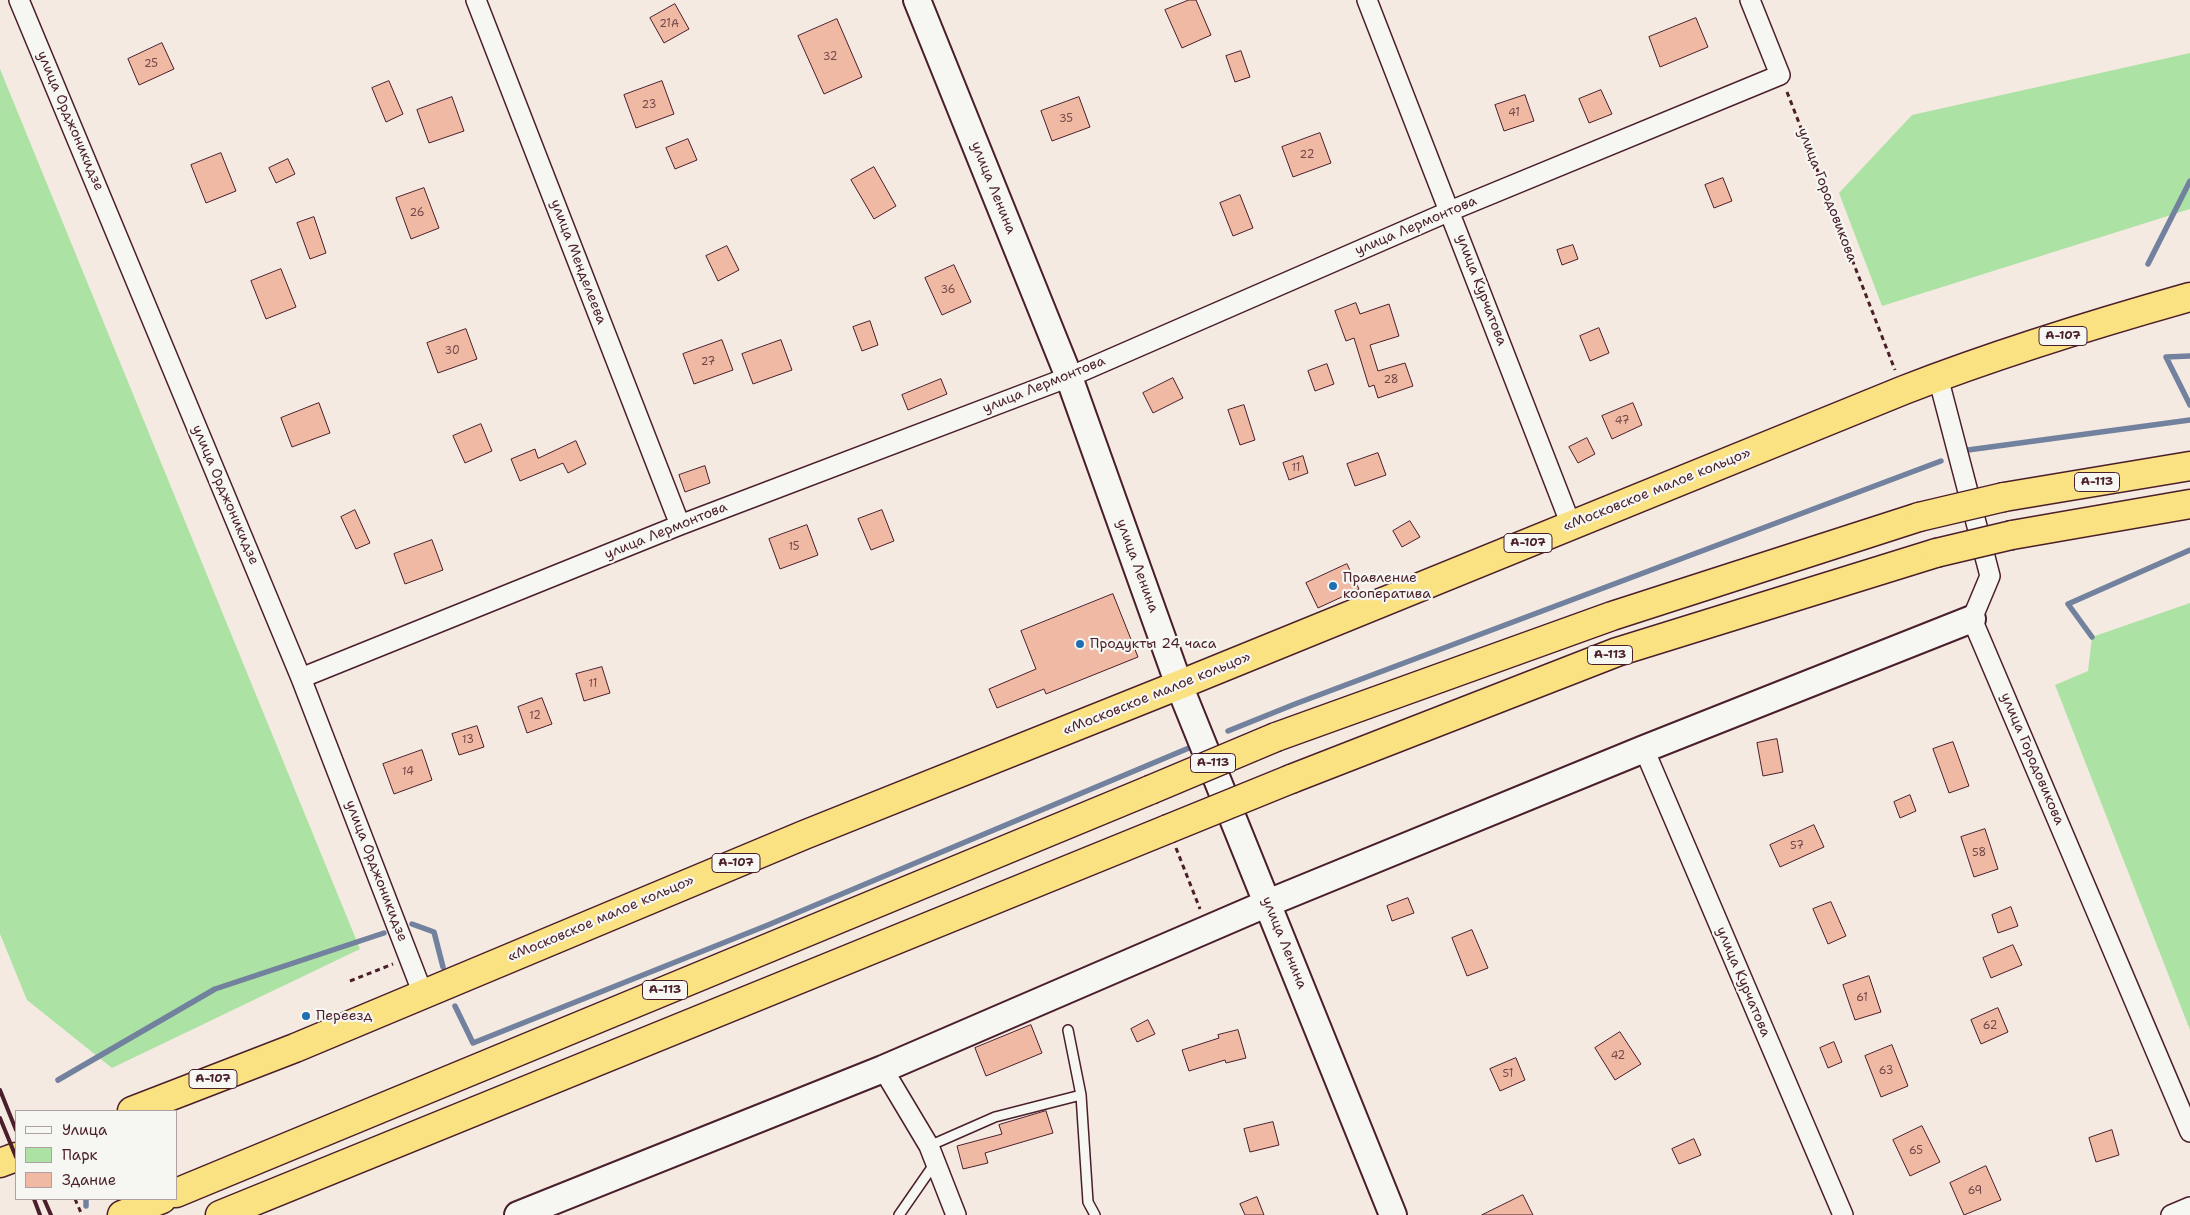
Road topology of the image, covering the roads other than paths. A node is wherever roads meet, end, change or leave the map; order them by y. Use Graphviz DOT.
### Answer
graph roads {
  1 [pos="20,0"];
  2 [pos="476,0"];
  3 [pos="917,0"];
  4 [pos="1367,0"];
  5 [pos="1750,0"];
  6 [pos="1450,212"];
  7 [pos="2190,297"];
  8 [pos="1069,377"];
  9 [pos="1938,377"];
  10 [pos="2190,466"];
  11 [pos="2190,504"];
  12 [pos="680,525"];
  13 [pos="1571,525"];
  14 [pos="1972,619"];
  15 [pos="301,678"];
  16 [pos="1179,685"];
  17 [pos="1644,749"];
  18 [pos="1268,903"];
  19 [pos="423,994"];
  20 [pos="1068,1030"];
  21 [pos="882,1069"];
  22 [pos="1081,1095"];
  23 [pos="135,1110"];
  24 [pos="2190,1132"];
  25 [pos="932,1154"];
  26 [pos="15,1157"];
  27 [pos="0,1163"];
  28 [pos="178,1192"];
  29 [pos="158,1200"];
  30 [pos="2190,1207"];
  31 [pos="122,1215"];
  32 [pos="220,1215"];
  33 [pos="518,1215"];
  34 [pos="899,1215"];
  35 [pos="956,1215"];
  36 [pos="1096,1215"];
  37 [pos="1393,1215"];
  38 [pos="1843,1215"];
  39 [pos="2170,1215"];
  1 -- 15 [label="street, улица Орджоникидзе"];
  2 -- 12 [label="street, улица Менделеева"];
  3 -- 8 [label="street, улица Ленина"];
  4 -- 6 [label="street, улица Курчатова"];
  5 -- 6 [label="street, улица Лермонтова"];
  6 -- 8 [label="street, улица Лермонтова"];
  6 -- 13 [label="street, улица Курчатова"];
  7 -- 9 [label="highway, «Московское малое кольцо» / А-107"];
  8 -- 12 [label="street, улица Лермонтова"];
  8 -- 16 [label="street, улица Ленина"];
  9 -- 13 [label="highway, «Московское малое кольцо» / А-107"];
  9 -- 14 [label="street"];
  10 -- 28 [label="highway, А-113, bridge"];
  11 -- 32 [label="highway, А-113, bridge"];
  12 -- 15 [label="street, улица Лермонтова"];
  13 -- 16 [label="highway, «Московское малое кольцо» / А-107"];
  14 -- 17 [label="street"];
  14 -- 24 [label="street, улица Городовикова"];
  15 -- 19 [label="street, улица Орджоникидзе"];
  16 -- 18 [label="street, улица Ленина"];
  16 -- 19 [label="highway, «Московское малое кольцо» / А-107"];
  17 -- 18 [label="street"];
  17 -- 38 [label="street, улица Курчатова"];
  18 -- 21 [label="street"];
  18 -- 37 [label="street, улица Ленина"];
  19 -- 23 [label="highway, «Московское малое кольцо» / А-107"];
  20 -- 22 [label="lane"];
  21 -- 25 [label="street"];
  21 -- 33 [label="street"];
  22 -- 25 [label="lane"];
  22 -- 36 [label="lane"];
  25 -- 34 [label="lane"];
  25 -- 35 [label="street"];
  26 -- 27 [label="highway"];
  29 -- 31 [label="highway, А-113"];
  30 -- 39 [label="street"];
}
